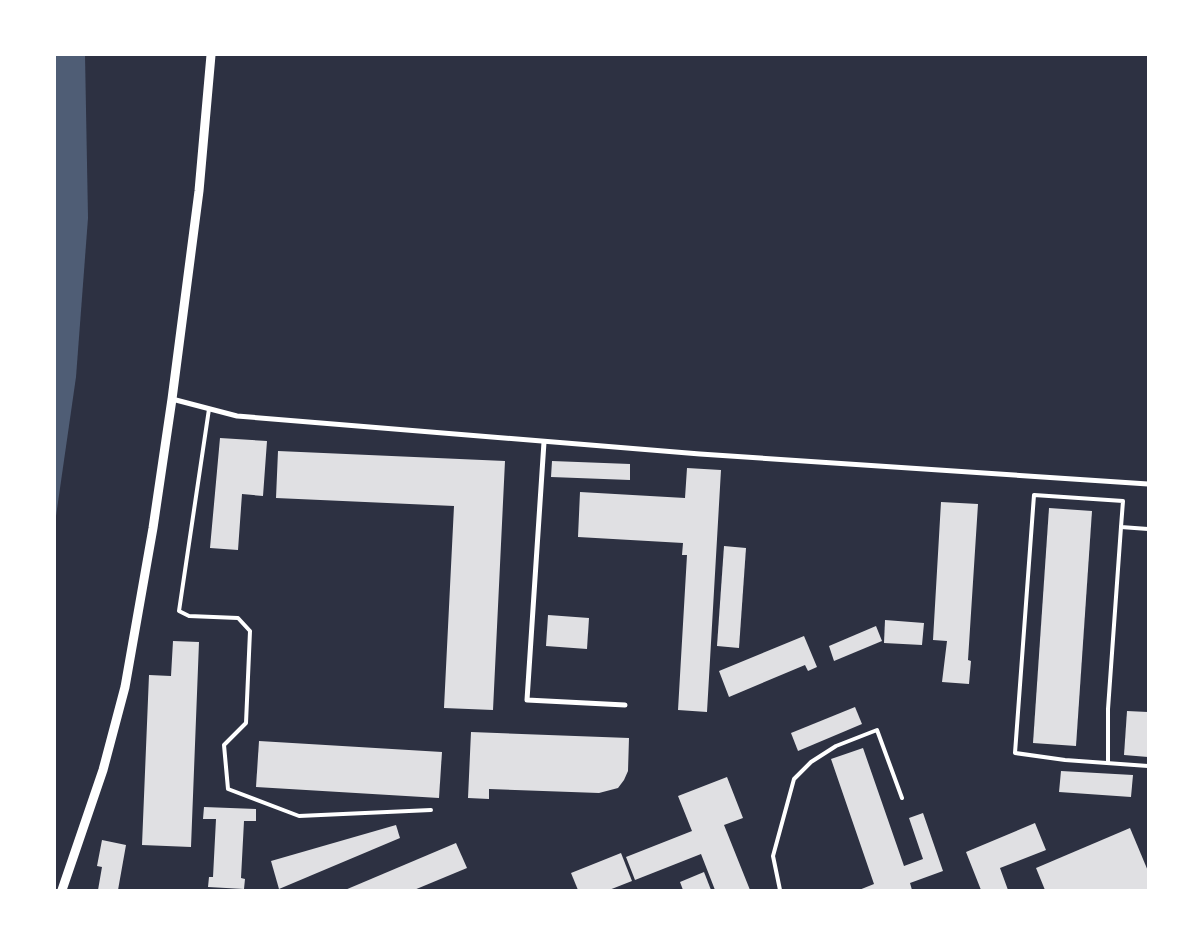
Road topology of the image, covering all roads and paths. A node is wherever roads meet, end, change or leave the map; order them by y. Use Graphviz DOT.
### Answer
graph roads {
  1 [pos="211,55"];
  2 [pos="172,399"];
  3 [pos="209,409"];
  4 [pos="544,442"];
  5 [pos="1148,484"];
  6 [pos="1121,527"];
  7 [pos="1148,529"];
  8 [pos="625,705"];
  9 [pos="1108,763"];
  10 [pos="1148,766"];
  11 [pos="902,798"];
  12 [pos="431,810"];
  13 [pos="62,890"];
  14 [pos="780,890"];
  1 -- 2 [label="street"];
  2 -- 3 [label="street"];
  2 -- 13 [label="street"];
  3 -- 4 [label="street"];
  3 -- 12 [label="lane"];
  4 -- 5 [label="street"];
  4 -- 8 [label="street"];
  6 -- 7 [label="lane"];
  6 -- 9 [label="lane"];
  6 -- 9 [label="lane"];
  9 -- 10 [label="lane"];
  11 -- 14 [label="lane"];
}
